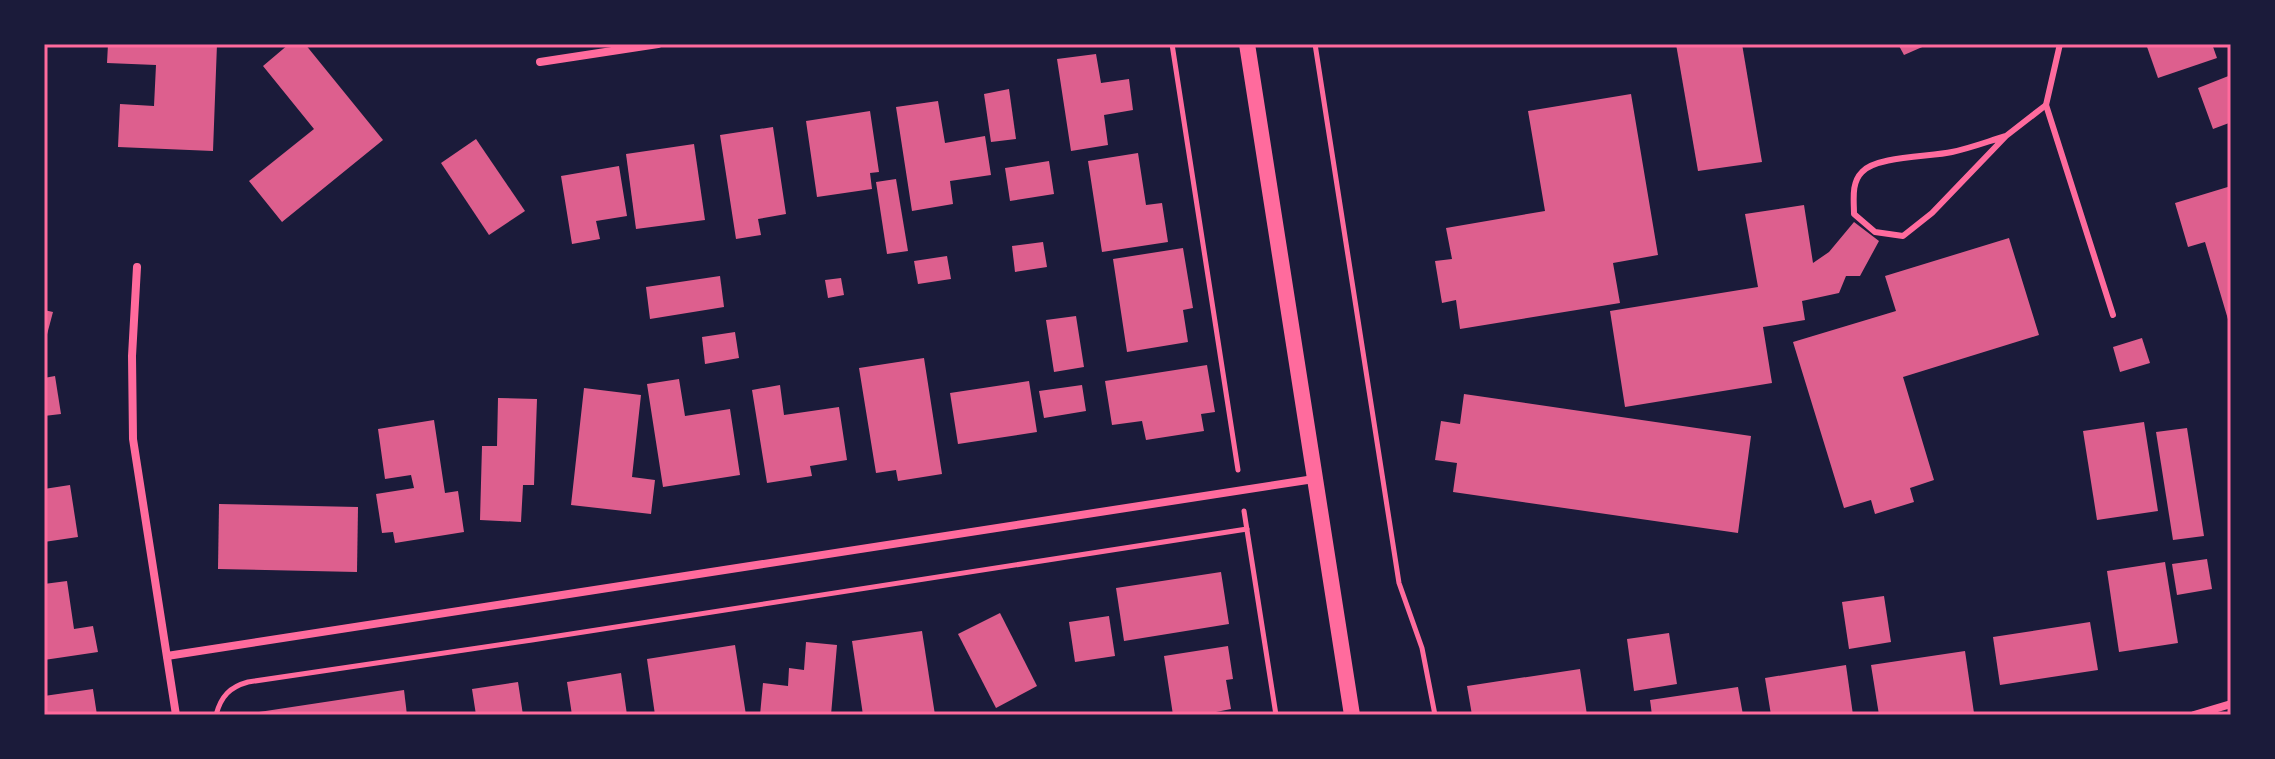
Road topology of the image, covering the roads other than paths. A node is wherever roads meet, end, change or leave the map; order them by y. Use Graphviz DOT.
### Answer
graph roads {
  1 [pos="658,44"];
  2 [pos="1247,44"];
  3 [pos="2060,44"];
  4 [pos="540,62"];
  5 [pos="2046,105"];
  6 [pos="2006,136"];
  7 [pos="137,267"];
  8 [pos="2113,315"];
  9 [pos="1314,479"];
  10 [pos="167,656"];
  11 [pos="2231,704"];
  12 [pos="176,715"];
  13 [pos="1352,715"];
  14 [pos="2194,715"];
  1 -- 4 [label="street"];
  2 -- 9 [label="main road"];
  3 -- 5 [label="lane"];
  5 -- 6 [label="lane"];
  5 -- 8 [label="lane"];
  6 -- 6 [label="lane"];
  7 -- 10 [label="street"];
  9 -- 10 [label="street"];
  9 -- 13 [label="main road"];
  10 -- 12 [label="street"];
  11 -- 14 [label="street"];
}
